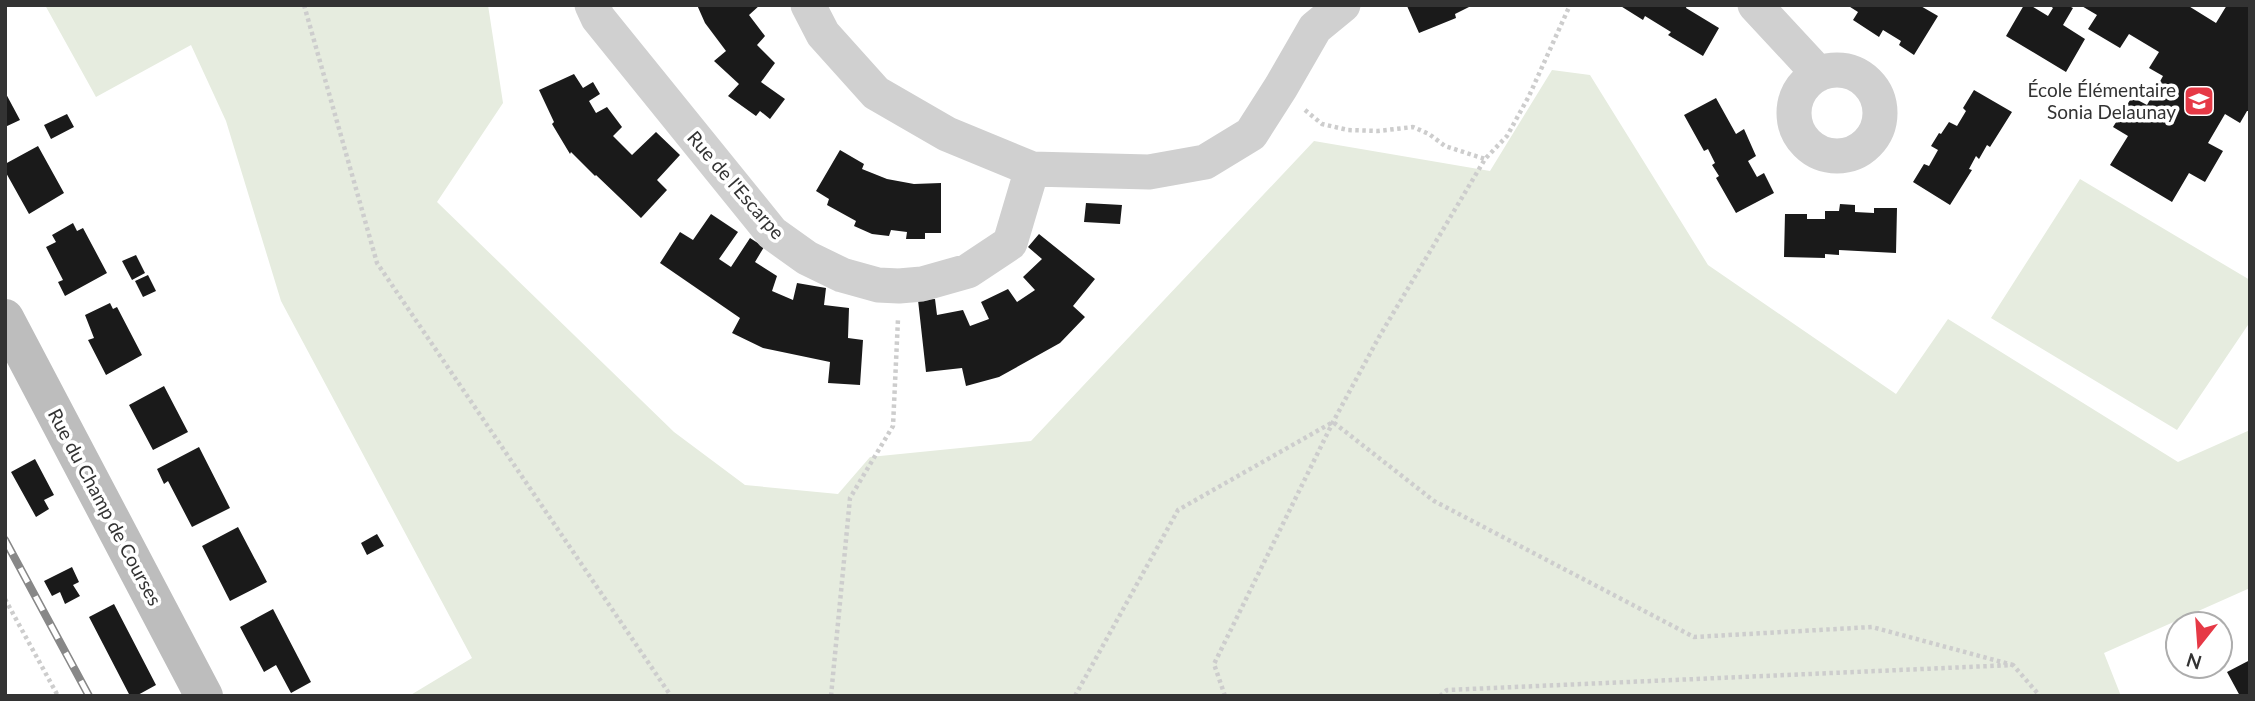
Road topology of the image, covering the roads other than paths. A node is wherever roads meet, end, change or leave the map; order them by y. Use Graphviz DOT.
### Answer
graph roads {
  1 [pos="592,5"];
  2 [pos="808,5"];
  3 [pos="1343,5"];
  4 [pos="1755,5"];
  5 [pos="1314,16"];
  6 [pos="1819,74"];
  7 [pos="1032,169"];
  8 [pos="5,318"];
  9 [pos="204,696"];
  1 -- 7 [label="street, Rue de l'Escarpe"];
  2 -- 7 [label="street"];
  3 -- 5 [label="street"];
  4 -- 6 [label="street"];
  5 -- 7 [label="street"];
  8 -- 9 [label="main road, Rue du Champ de Courses"];
}
